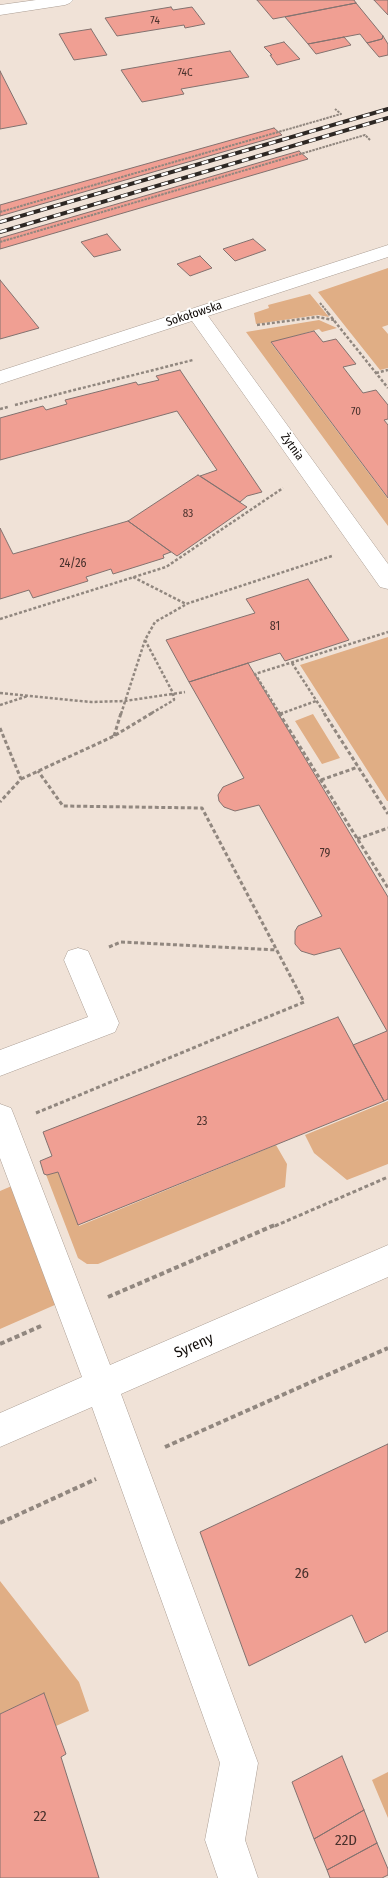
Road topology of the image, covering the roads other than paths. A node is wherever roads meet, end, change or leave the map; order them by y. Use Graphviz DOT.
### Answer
graph roads {
  1 [pos="64,0"];
  2 [pos="0,10"];
  3 [pos="388,251"];
  4 [pos="196,313"];
  5 [pos="0,378"];
  6 [pos="388,581"];
  7 [pos="78,960"];
  8 [pos="0,1063"];
  9 [pos="2,1122"];
  10 [pos="388,1261"];
  11 [pos="102,1386"];
  12 [pos="0,1430"];
  13 [pos="238,1878"];
  1 -- 2 [label="street"];
  3 -- 4 [label="street, Sokołowska"];
  4 -- 5 [label="street, Sokołowska"];
  4 -- 6 [label="street, Żytnia"];
  7 -- 8 [label="street"];
  9 -- 11 [label="street"];
  10 -- 11 [label="street, Syreny"];
  11 -- 12 [label="street, Syreny"];
  11 -- 13 [label="street"];
}
